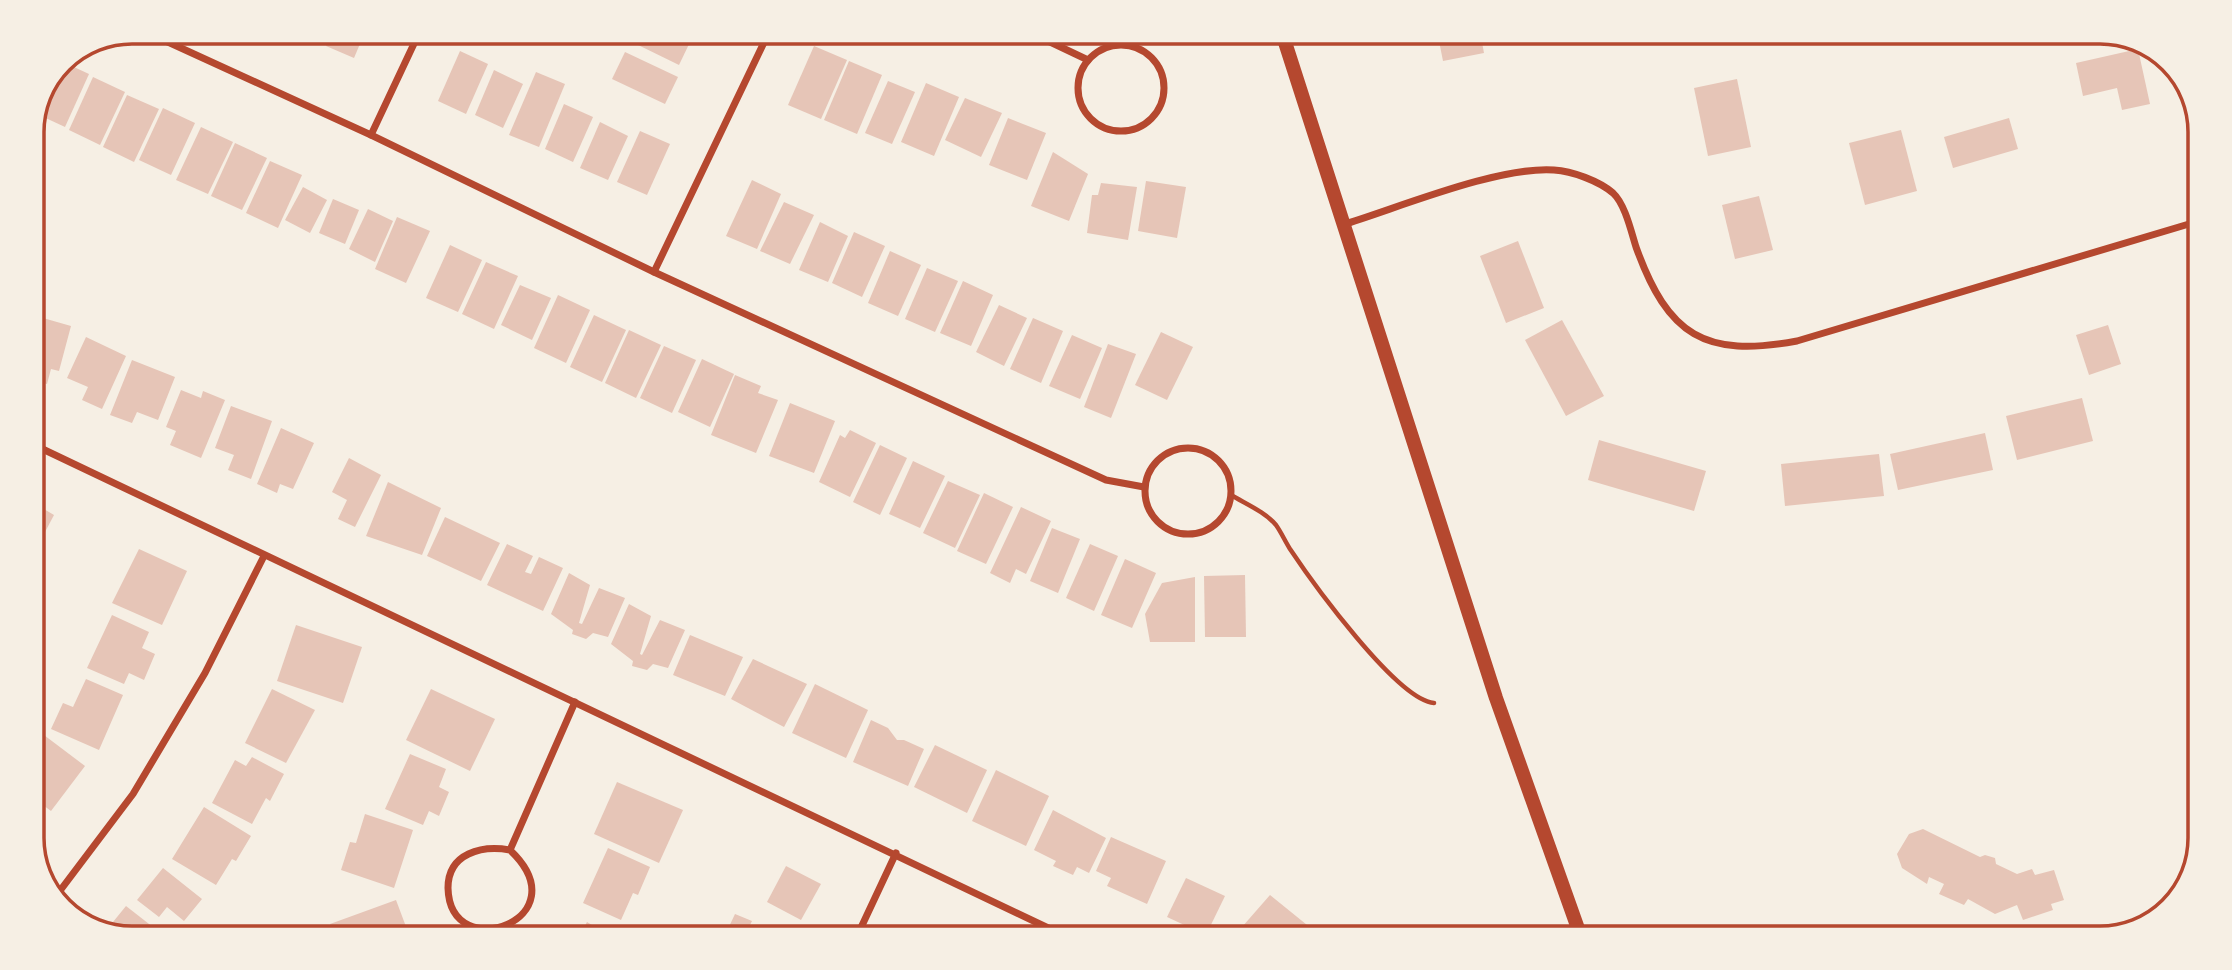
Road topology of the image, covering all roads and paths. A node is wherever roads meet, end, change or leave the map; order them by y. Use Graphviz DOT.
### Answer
graph roads {
  1 [pos="172,44"];
  2 [pos="414,44"];
  3 [pos="763,44"];
  4 [pos="1054,44"];
  5 [pos="1285,44"];
  6 [pos="1088,60"];
  7 [pos="371,135"];
  8 [pos="2188,224"];
  9 [pos="1341,225"];
  10 [pos="654,272"];
  11 [pos="44,450"];
  12 [pos="1144,487"];
  13 [pos="1231,495"];
  14 [pos="264,556"];
  15 [pos="575,702"];
  16 [pos="1434,703"];
  17 [pos="510,850"];
  18 [pos="896,853"];
  19 [pos="61,889"];
  20 [pos="472,926"];
  21 [pos="508,926"];
  22 [pos="862,926"];
  23 [pos="1045,926"];
  24 [pos="1577,926"];
  1 -- 7 [label="street"];
  2 -- 7 [label="street"];
  3 -- 10 [label="street"];
  4 -- 6 [label="street"];
  5 -- 9 [label="main road"];
  6 -- 6 [label="street"];
  7 -- 10 [label="street"];
  8 -- 9 [label="street"];
  9 -- 24 [label="main road"];
  10 -- 12 [label="street"];
  11 -- 14 [label="street"];
  12 -- 13 [label="street"];
  12 -- 13 [label="street"];
  13 -- 16 [label="path"];
  14 -- 15 [label="street"];
  14 -- 19 [label="street"];
  15 -- 17 [label="street"];
  15 -- 18 [label="street"];
  17 -- 20 [label="street"];
  17 -- 21 [label="street"];
  18 -- 22 [label="street"];
  18 -- 23 [label="street"];
}
